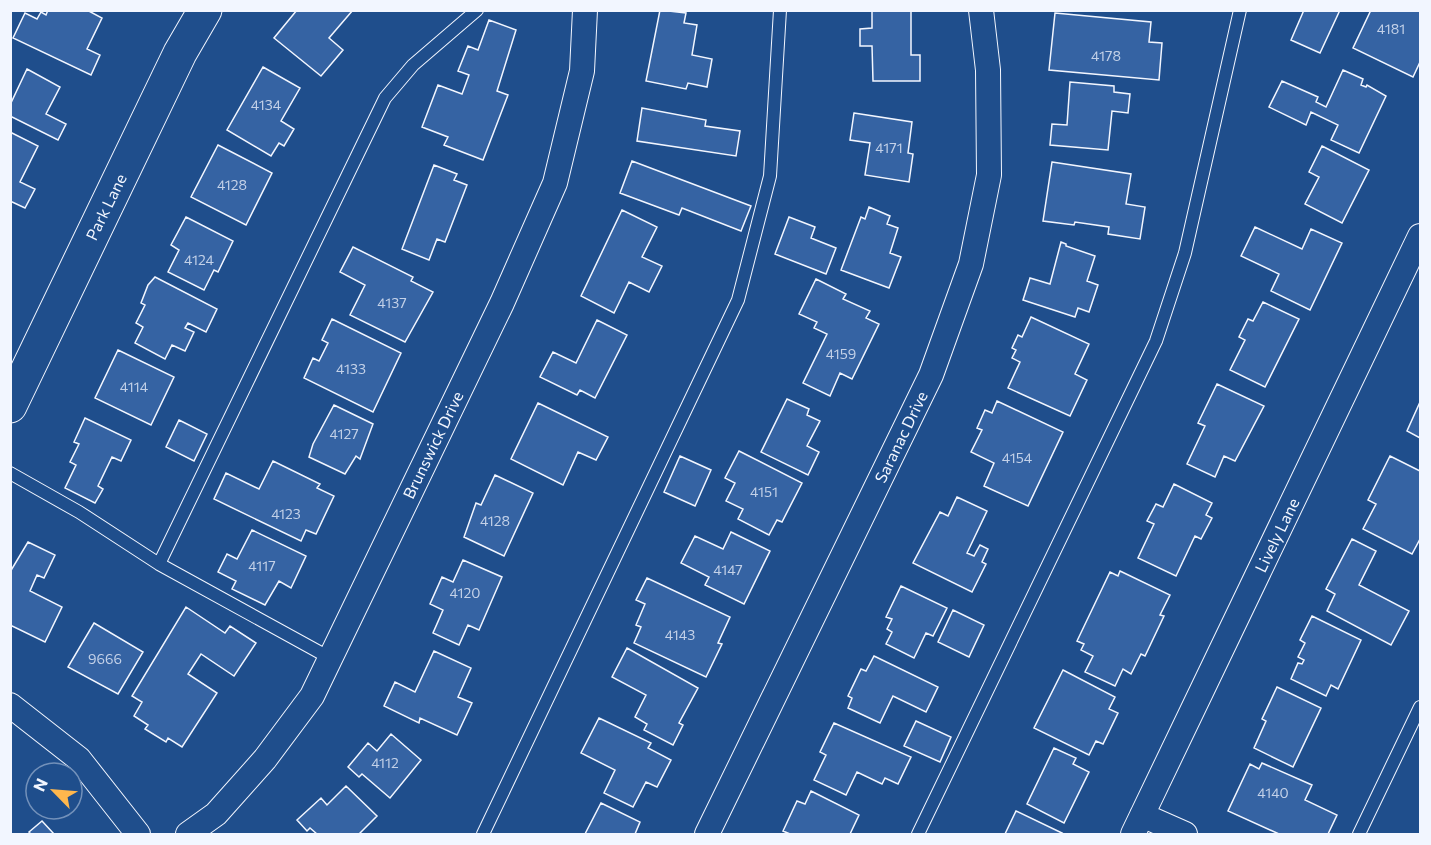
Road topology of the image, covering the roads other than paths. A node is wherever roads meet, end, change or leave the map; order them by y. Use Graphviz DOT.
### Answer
graph roads {
  1 [pos="205,10"];
  2 [pos="477,10"];
  3 [pos="585,10"];
  4 [pos="780,10"];
  5 [pos="981,10"];
  6 [pos="1240,10"];
  7 [pos="1420,236"];
  8 [pos="10,406"];
  9 [pos="10,473"];
  10 [pos="159,564"];
  11 [pos="330,658"];
  12 [pos="10,705"];
  13 [pos="1420,707"];
  14 [pos="1137,825"];
  15 [pos="138,834"];
  16 [pos="188,834"];
  17 [pos="483,834"];
  18 [pos="706,834"];
  19 [pos="918,834"];
  20 [pos="1185,834"];
  21 [pos="1359,834"];
  1 -- 8 [label="street, Park Lane"];
  2 -- 10 [label="lane"];
  3 -- 11 [label="street, Brunswick Drive"];
  4 -- 17 [label="lane"];
  5 -- 18 [label="street, Saranac Drive"];
  6 -- 19 [label="lane"];
  7 -- 14 [label="street, Lively Lane"];
  9 -- 10 [label="lane"];
  10 -- 11 [label="lane"];
  11 -- 16 [label="street, Brunswick Drive"];
  12 -- 15 [label="street"];
  13 -- 21 [label="lane"];
  14 -- 20 [label="street"];
}
